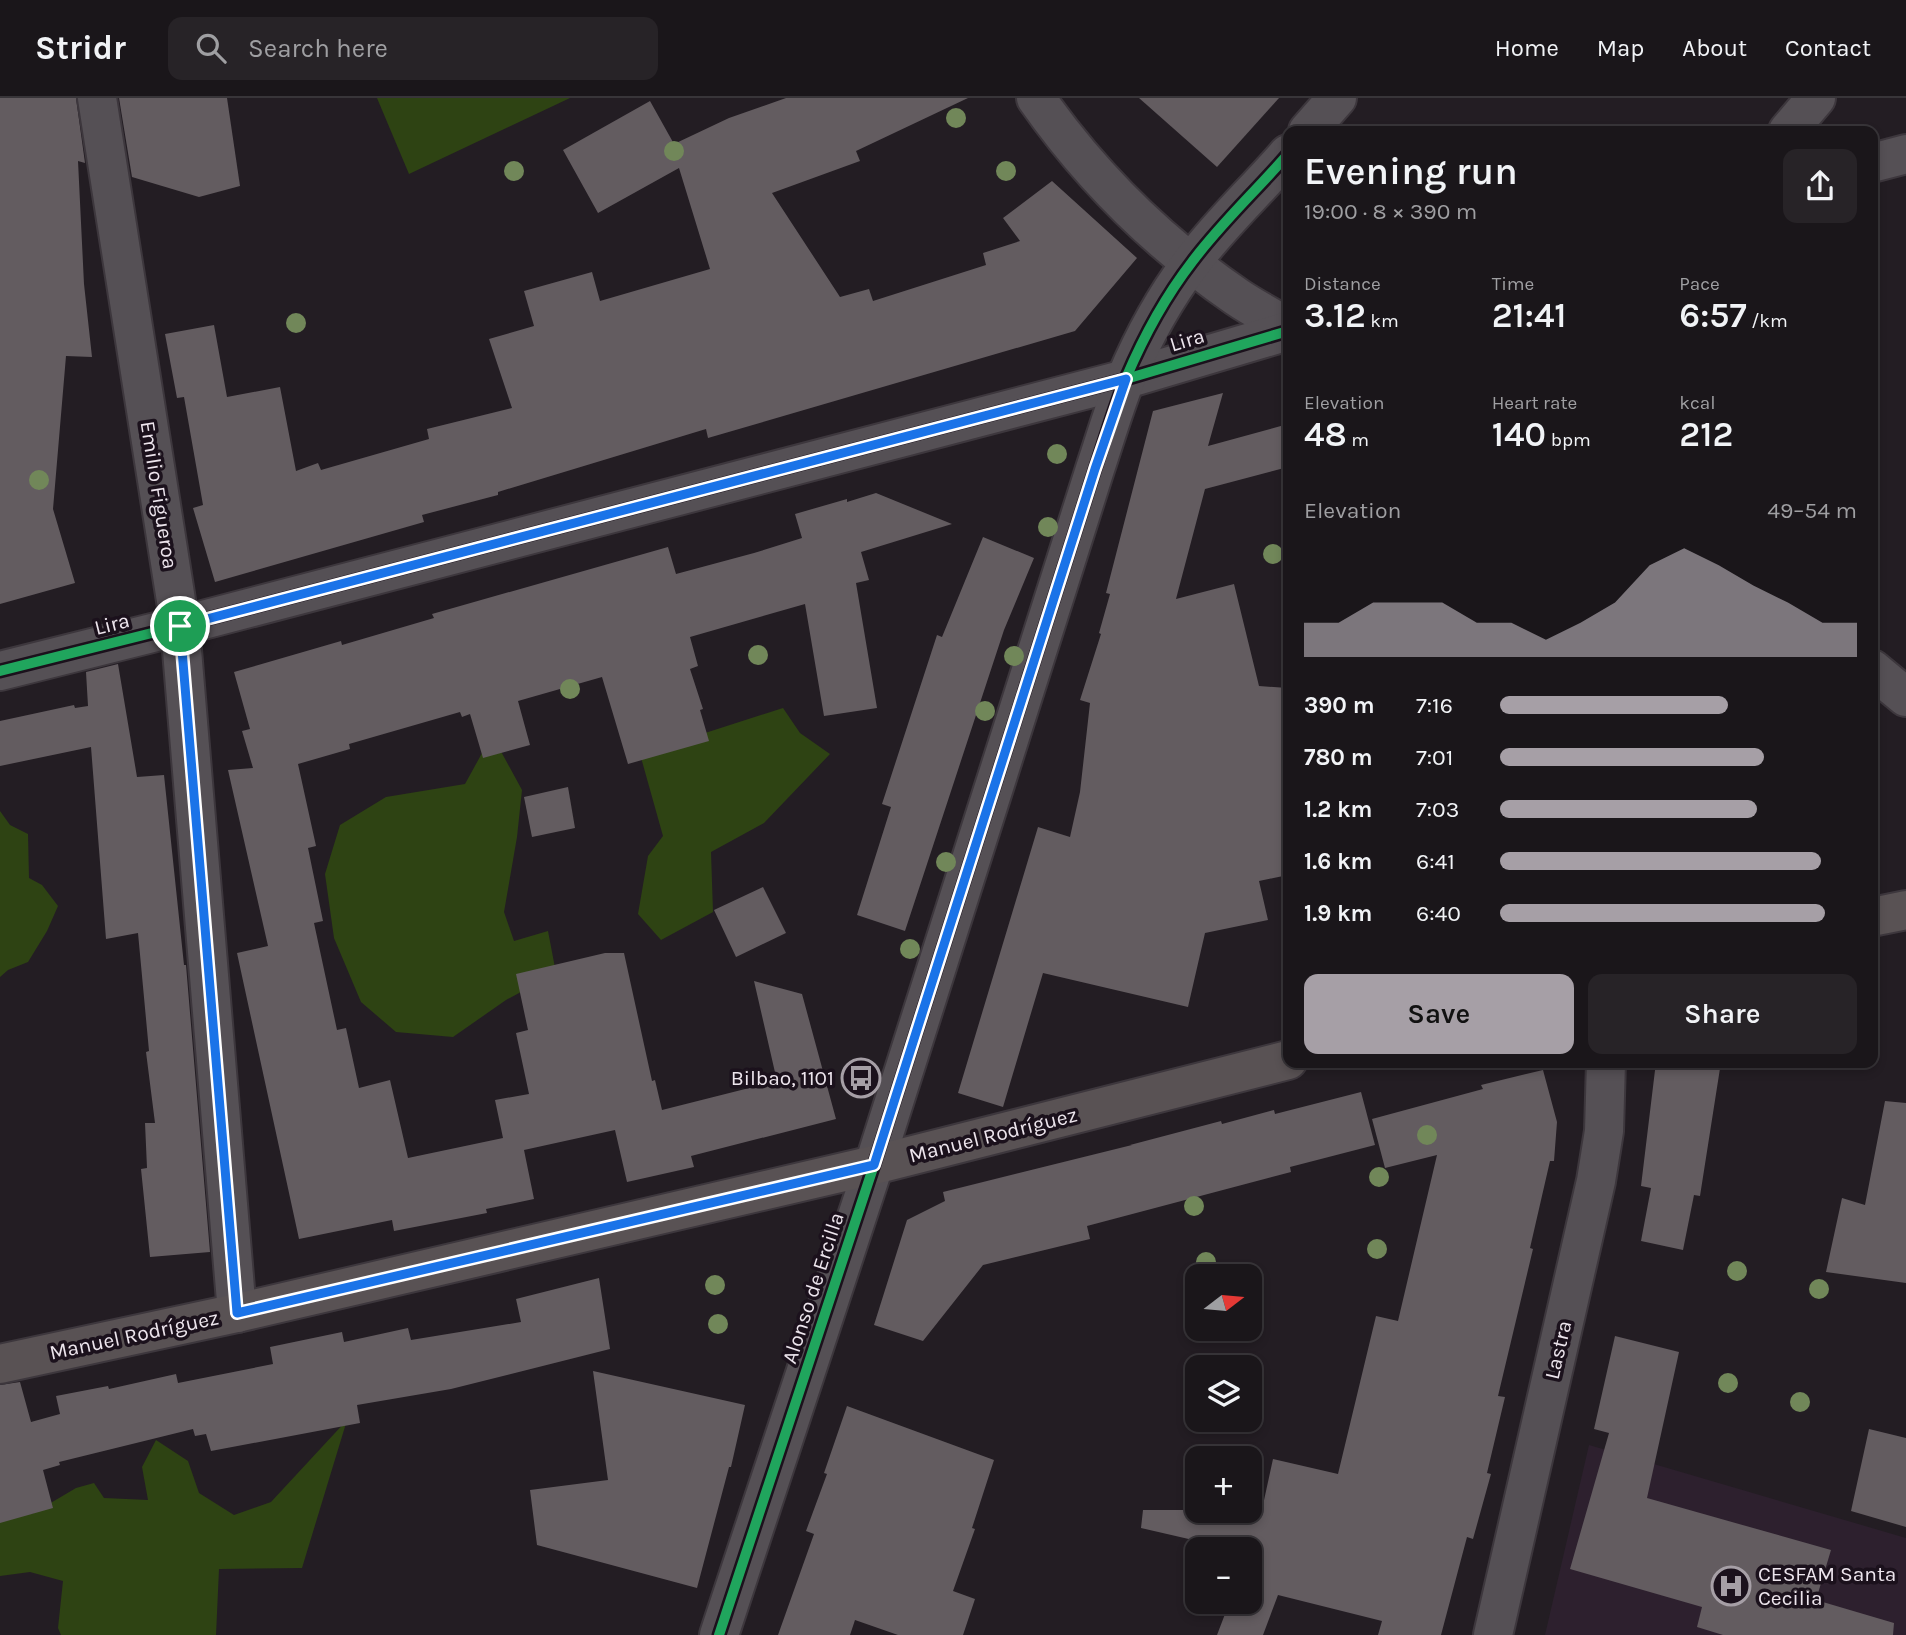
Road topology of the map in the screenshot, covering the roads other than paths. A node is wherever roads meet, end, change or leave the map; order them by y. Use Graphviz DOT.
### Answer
graph roads {
  1 [pos="97,98"];
  2 [pos="1036,98"];
  3 [pos="1337,98"];
  4 [pos="1816,98"];
  5 [pos="1312,126"];
  6 [pos="1792,126"];
  7 [pos="1906,154"];
  8 [pos="1283,160"];
  9 [pos="1878,161"];
  10 [pos="1190,264"];
  11 [pos="1283,326"];
  12 [pos="1283,331"];
  13 [pos="1126,379"];
  14 [pos="180,626"];
  15 [pos="0,671"];
  16 [pos="1878,674"];
  17 [pos="1906,696"];
  18 [pos="1906,910"];
  19 [pos="1878,917"];
  20 [pos="1283,1061"];
  21 [pos="1605,1068"];
  22 [pos="874,1165"];
  23 [pos="237,1313"];
  24 [pos="0,1364"];
  25 [pos="719,1635"];
  26 [pos="1493,1635"];
  1 -- 14 [label="street, Emilio Figueroa"];
  2 -- 10 [label="street"];
  3 -- 5 [label="street"];
  4 -- 6 [label="street"];
  7 -- 9 [label="street"];
  8 -- 10 [label="street, Alonso de Ercilla"];
  10 -- 11 [label="street"];
  10 -- 13 [label="street, Alonso de Ercilla"];
  12 -- 13 [label="street, Lira"];
  13 -- 14 [label="street, Lira"];
  13 -- 22 [label="street, Alonso de Ercilla"];
  14 -- 15 [label="street, Lira"];
  14 -- 23 [label="street, Emilio Figueroa"];
  16 -- 17 [label="street"];
  18 -- 19 [label="main road"];
  20 -- 22 [label="main road, Manuel Rodríguez"];
  21 -- 26 [label="street, Lastra"];
  22 -- 23 [label="main road, Manuel Rodríguez"];
  22 -- 25 [label="street, Alonso de Ercilla"];
  23 -- 24 [label="main road, Manuel Rodríguez"];
}
